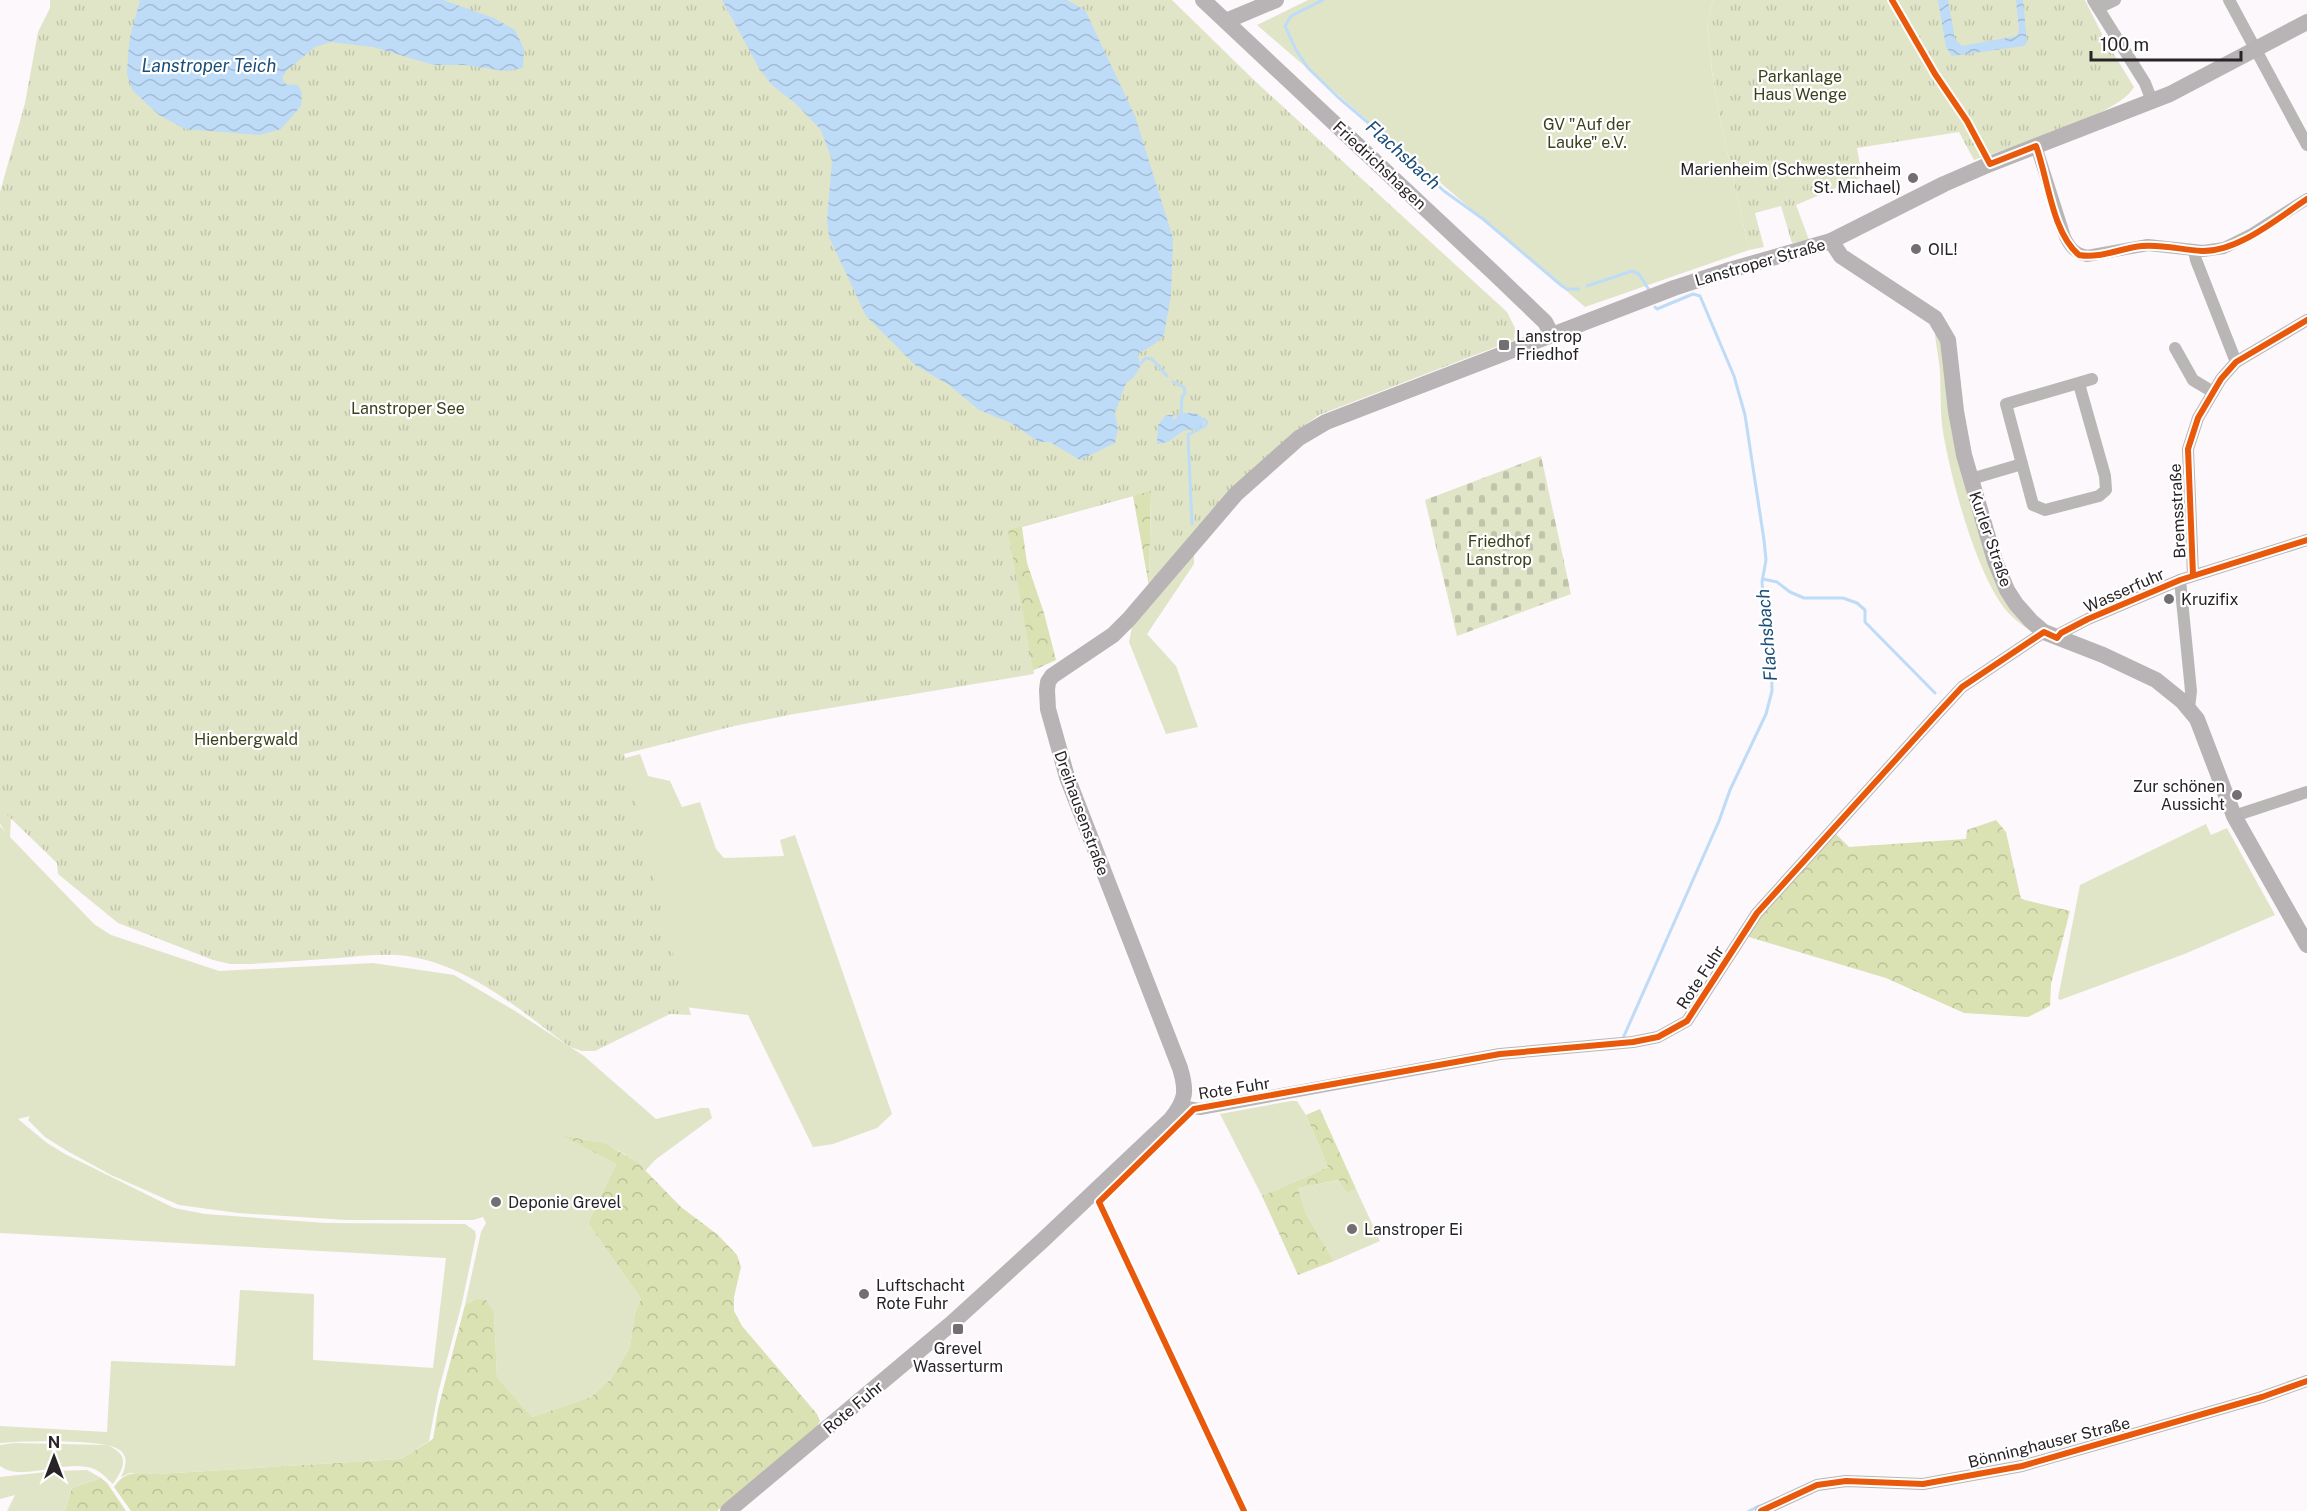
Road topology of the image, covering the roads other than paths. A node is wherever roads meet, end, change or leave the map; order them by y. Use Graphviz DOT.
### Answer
graph roads {
  1 [pos="1203,0"];
  2 [pos="1276,0"];
  3 [pos="2115,0"];
  4 [pos="2229,0"];
  5 [pos="2095,4"];
  6 [pos="1226,21"];
  7 [pos="2307,22"];
  8 [pos="2255,50"];
  9 [pos="2152,102"];
  10 [pos="2307,145"];
  11 [pos="2036,146"];
  12 [pos="2307,199"];
  13 [pos="1831,241"];
  14 [pos="2194,250"];
  15 [pos="2307,320"];
  16 [pos="1552,335"];
  17 [pos="2175,348"];
  18 [pos="2236,362"];
  19 [pos="2092,379"];
  20 [pos="2079,384"];
  21 [pos="2213,392"];
  22 [pos="1400,393"];
  23 [pos="2022,465"];
  24 [pos="1971,479"];
  25 [pos="2307,540"];
  26 [pos="2193,575"];
  27 [pos="2180,580"];
  28 [pos="2051,635"];
  29 [pos="2190,700"];
  30 [pos="2307,792"];
  31 [pos="2234,816"];
  32 [pos="2307,945"];
  33 [pos="1181,1106"];
  34 [pos="2307,1381"];
  35 [pos="728,1511"];
  36 [pos="1761,1511"];
  1 -- 6 [label="main road, Friedrichshagen"];
  2 -- 6 [label="main road"];
  3 -- 5 [label="street"];
  4 -- 8 [label="street"];
  5 -- 9 [label="street"];
  6 -- 16 [label="main road, Friedrichshagen"];
  7 -- 8 [label="main road, Lanstroper Straße"];
  8 -- 9 [label="main road, Lanstroper Straße"];
  8 -- 10 [label="street"];
  9 -- 11 [label="main road, Lanstroper Straße"];
  11 -- 13 [label="main road, Lanstroper Straße"];
  11 -- 14 [label="street"];
  12 -- 14 [label="street"];
  13 -- 16 [label="main road, Lanstroper Straße"];
  13 -- 24 [label="main road, Kurler Straße"];
  14 -- 18 [label="street"];
  15 -- 18 [label="street, Bremsstraße"];
  16 -- 22 [label="main road, Lanstroper Straße"];
  17 -- 21 [label="street"];
  18 -- 21 [label="street, Bremsstraße"];
  19 -- 20 [label="street"];
  20 -- 23 [label="street"];
  20 -- 23 [label="street"];
  21 -- 26 [label="street, Bremsstraße"];
  22 -- 33 [label="main road, Dreihausenstraße"];
  23 -- 24 [label="street"];
  24 -- 28 [label="main road, Kurler Straße"];
  25 -- 26 [label="street, Wasserfuhr"];
  26 -- 27 [label="street, Wasserfuhr"];
  27 -- 28 [label="street, Wasserfuhr"];
  27 -- 29 [label="street, Bremsstraße"];
  28 -- 29 [label="main road, Kurler Straße"];
  28 -- 33 [label="street, Rote Fuhr"];
  29 -- 31 [label="main road, Kurler Straße"];
  30 -- 31 [label="street"];
  31 -- 32 [label="main road, Kurler Straße"];
  33 -- 35 [label="main road, Rote Fuhr"];
  34 -- 36 [label="street, Bönninghauser Straße"];
}
